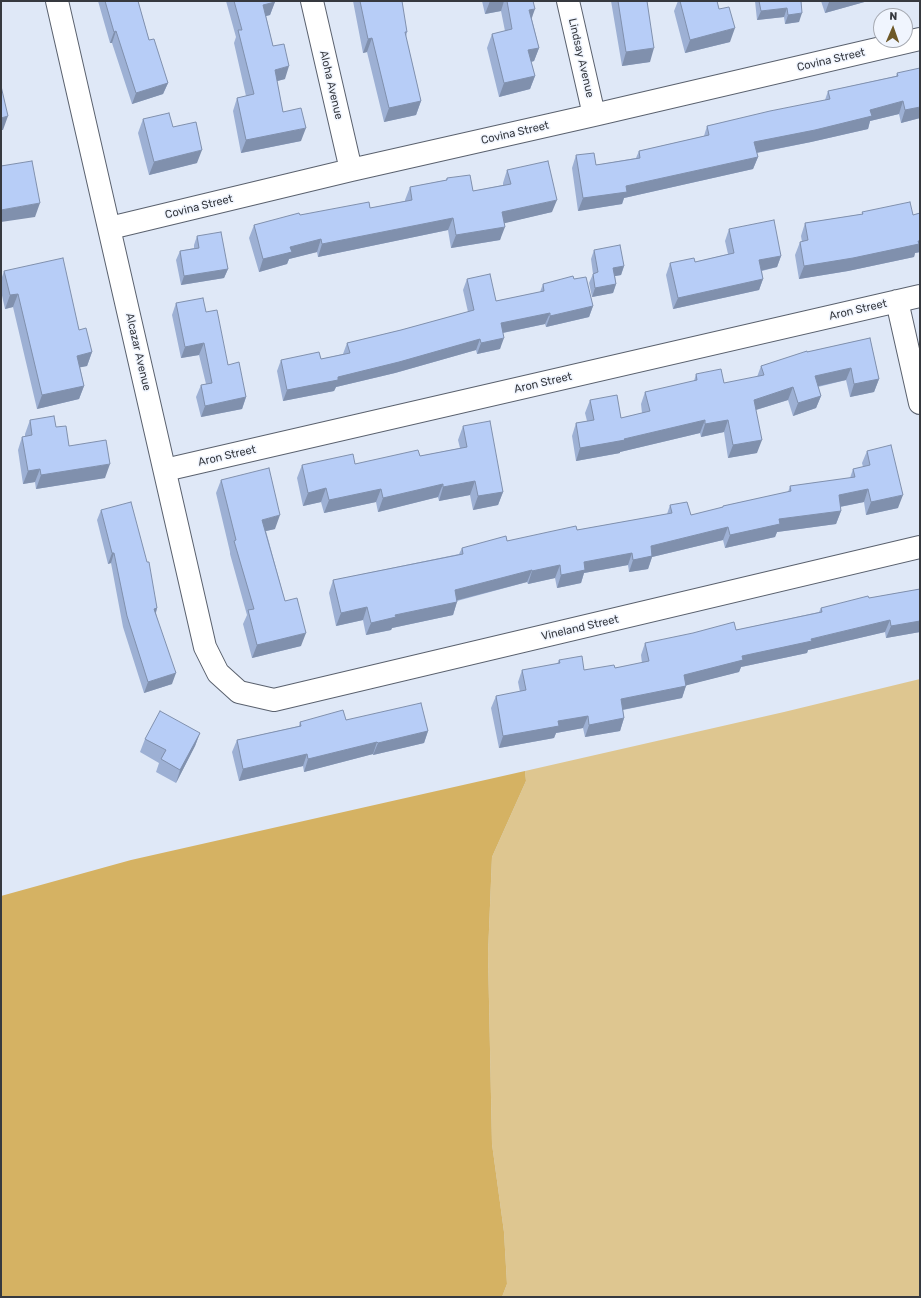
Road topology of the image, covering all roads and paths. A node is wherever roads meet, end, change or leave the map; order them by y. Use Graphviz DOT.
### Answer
graph roads {
  1 [pos="57,1"];
  2 [pos="312,1"];
  3 [pos="568,1"];
  4 [pos="920,39"];
  5 [pos="594,115"];
  6 [pos="351,170"];
  7 [pos="110,228"];
  8 [pos="920,296"];
  9 [pos="897,301"];
  10 [pos="920,403"];
  11 [pos="165,470"];
  12 [pos="920,547"];
  13 [pos="239,692"];
  1 -- 7 [label="street, Alcazar Avenue"];
  2 -- 6 [label="street, Aloha Avenue"];
  3 -- 5 [label="street, Lindsay Avenue"];
  4 -- 5 [label="street, Covina Street"];
  5 -- 6 [label="street, Covina Street"];
  6 -- 7 [label="street, Covina Street"];
  7 -- 11 [label="street, Alcazar Avenue"];
  8 -- 9 [label="street, Aron Street"];
  9 -- 10 [label="street"];
  9 -- 11 [label="street, Aron Street"];
  11 -- 13 [label="street, Alcazar Avenue"];
  12 -- 13 [label="street, Vineland Street"];
}
